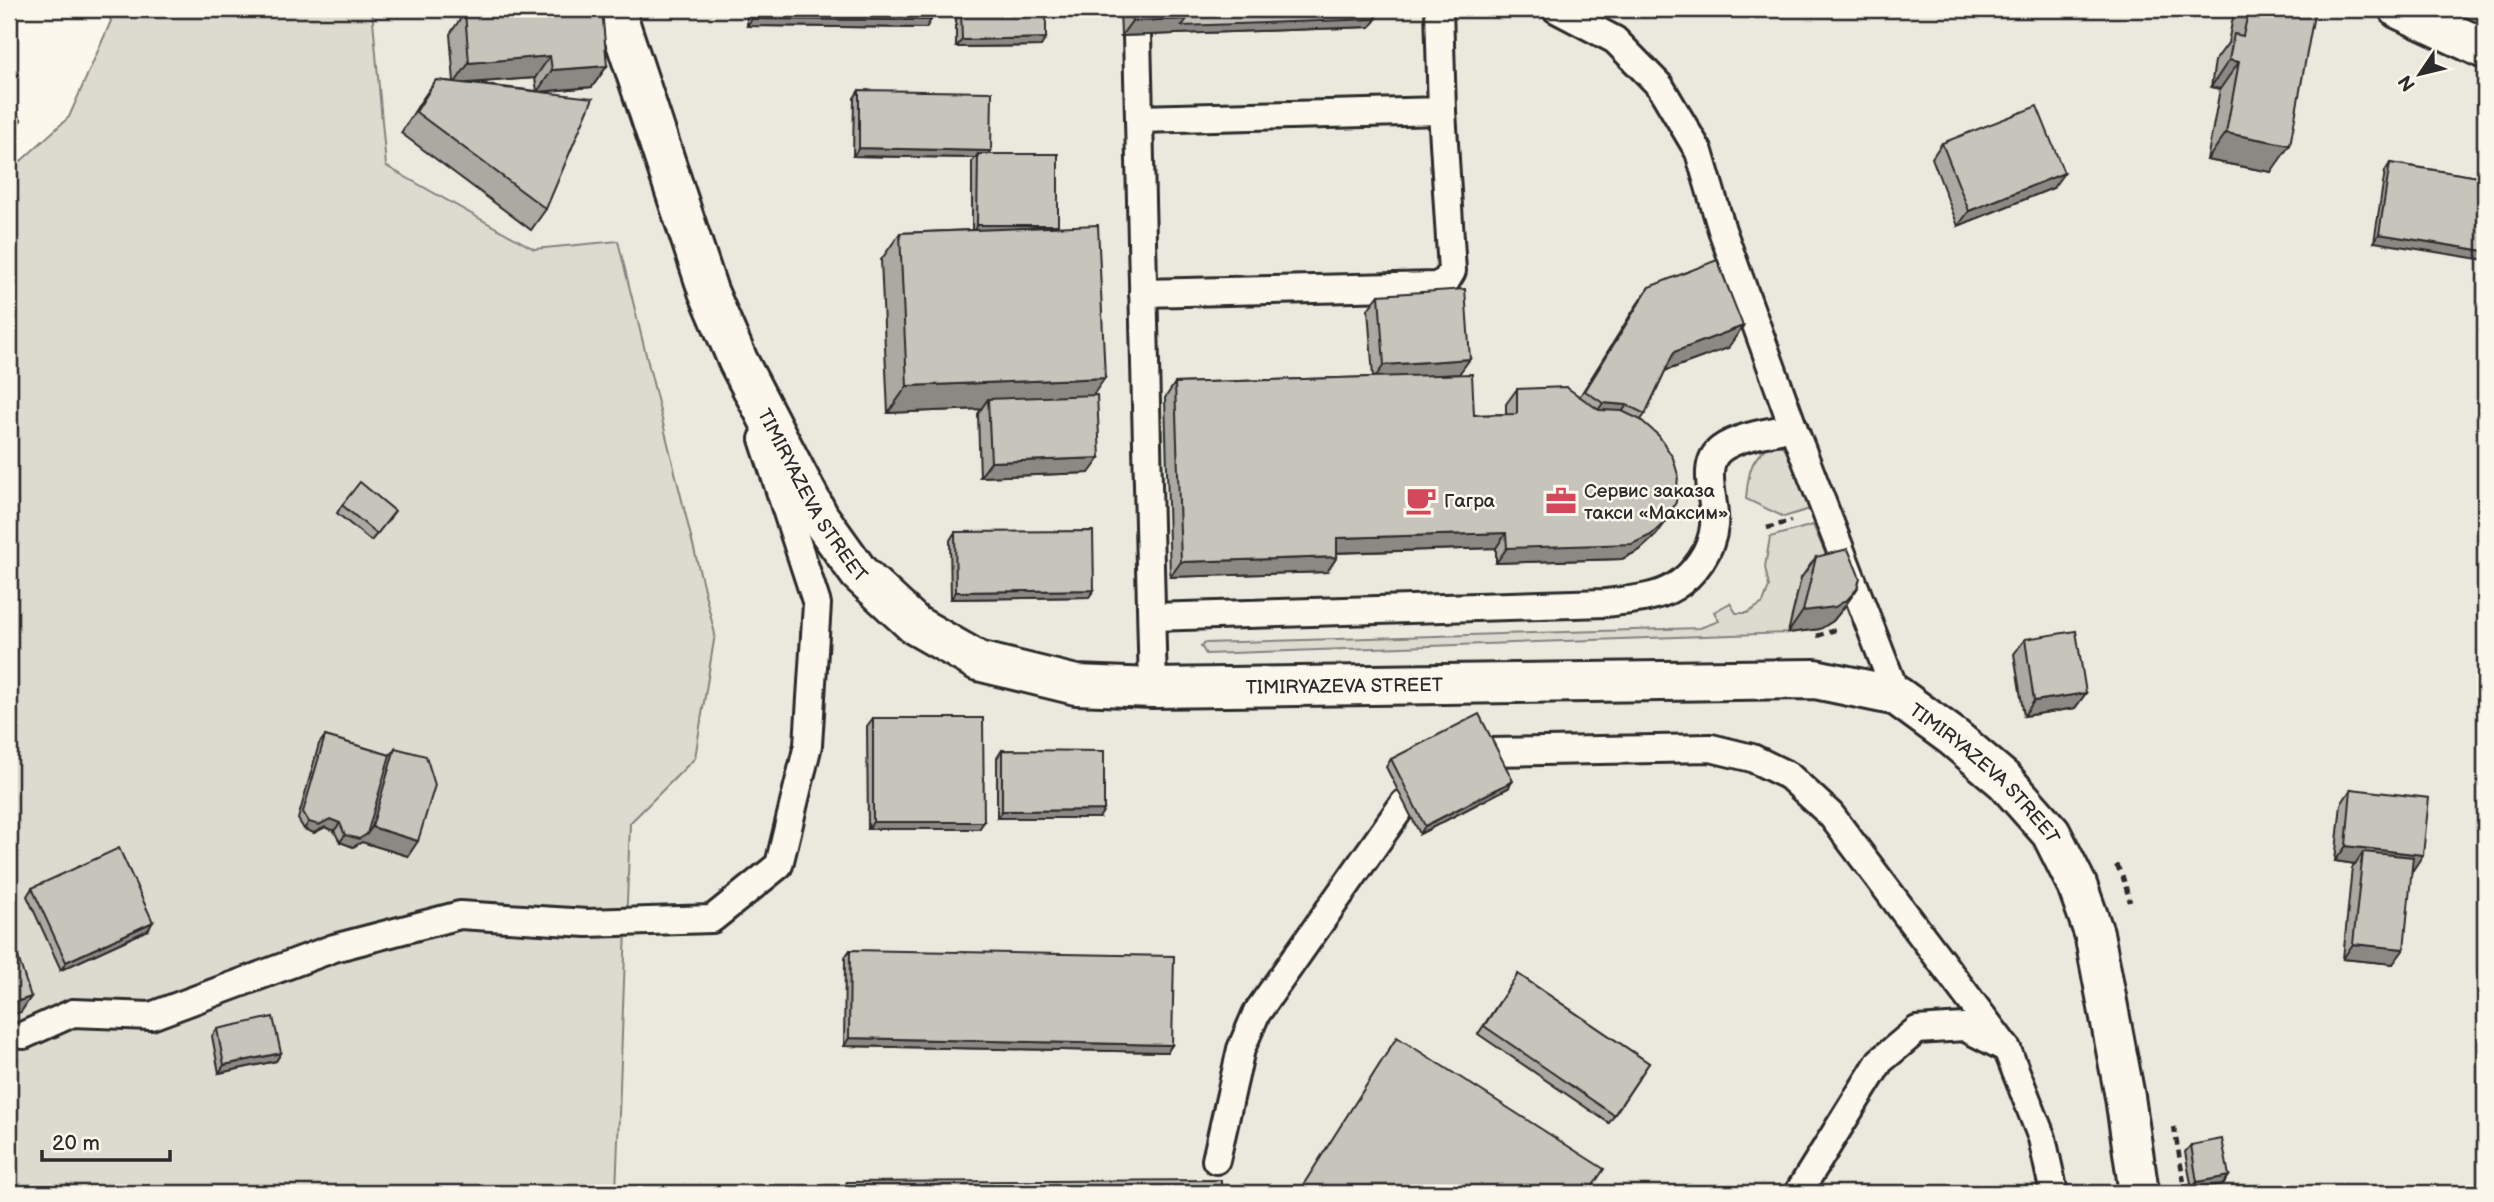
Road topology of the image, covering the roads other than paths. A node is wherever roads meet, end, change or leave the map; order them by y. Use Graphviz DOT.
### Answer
graph roads {
  1 [pos="615,9"];
  2 [pos="1439,9"];
  3 [pos="1556,9"];
  4 [pos="2399,9"];
  5 [pos="1137,35"];
  6 [pos="2485,49"];
  7 [pos="1442,111"];
  8 [pos="1139,119"];
  9 [pos="1143,293"];
  10 [pos="738,361"];
  11 [pos="1793,427"];
  12 [pos="1152,617"];
  13 [pos="1153,688"];
  14 [pos="1897,696"];
  15 [pos="24,1035"];
  16 [pos="2007,1049"];
  17 [pos="1216,1160"];
  18 [pos="1798,1193"];
  19 [pos="2054,1193"];
  20 [pos="2139,1193"];
  1 -- 10 [label="street, TIMIRYAZEVA STREET"];
  2 -- 7 [label="lane"];
  3 -- 11 [label="lane"];
  4 -- 6 [label="street"];
  5 -- 8 [label="lane"];
  7 -- 8 [label="lane"];
  7 -- 9 [label="lane"];
  8 -- 9 [label="lane"];
  9 -- 12 [label="lane"];
  10 -- 13 [label="street, TIMIRYAZEVA STREET"];
  10 -- 15 [label="lane"];
  11 -- 12 [label="lane"];
  11 -- 14 [label="lane"];
  12 -- 13 [label="lane"];
  13 -- 14 [label="street, TIMIRYAZEVA STREET"];
  14 -- 20 [label="street, TIMIRYAZEVA STREET"];
  16 -- 17 [label="lane"];
  16 -- 18 [label="lane"];
  16 -- 19 [label="lane"];
}
